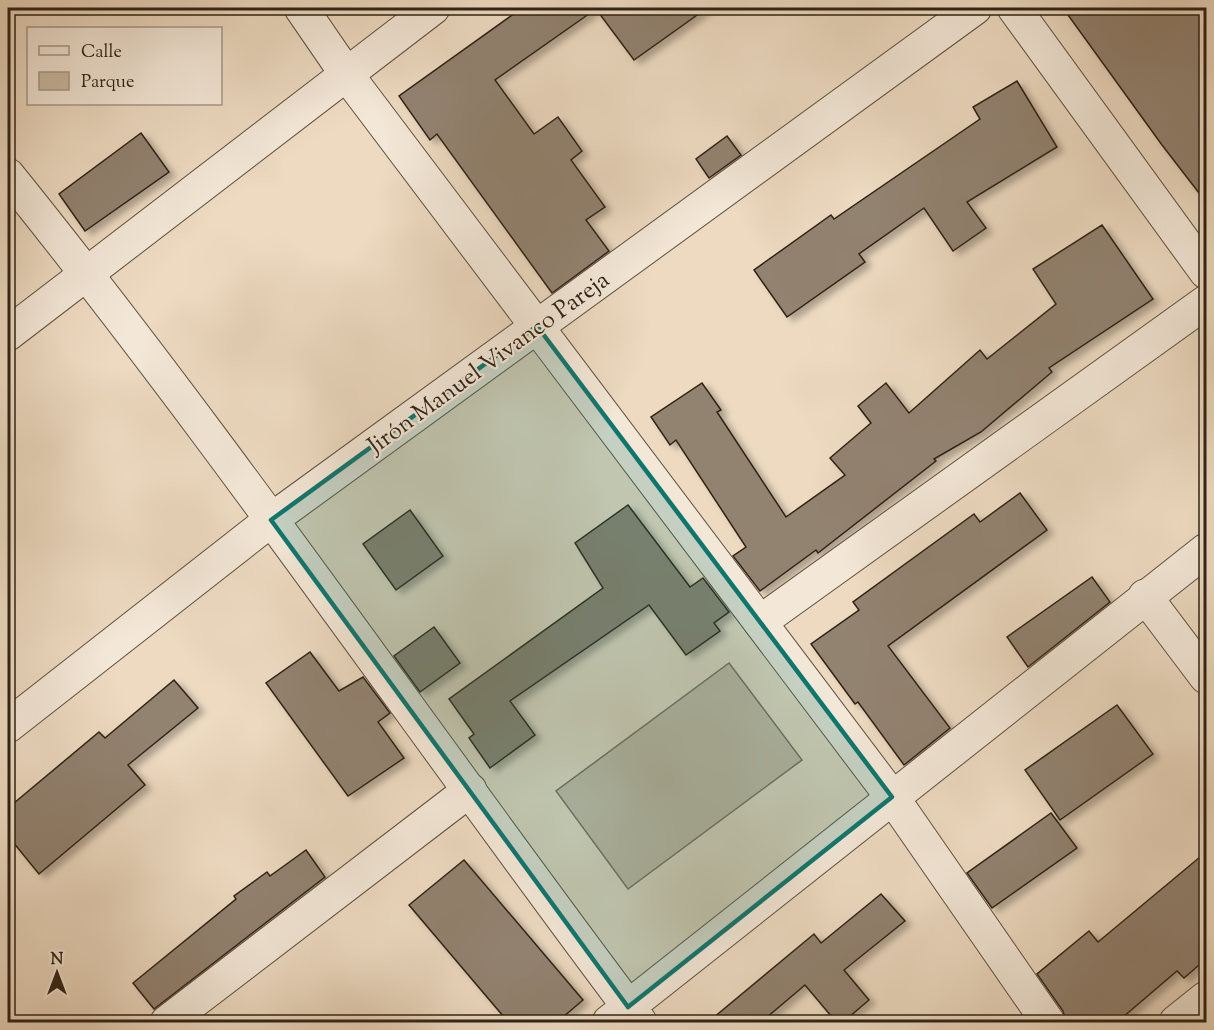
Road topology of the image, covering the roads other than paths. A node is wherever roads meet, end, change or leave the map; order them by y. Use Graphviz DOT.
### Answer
graph roads {
  1 [pos="300,8"];
  2 [pos="433,8"];
  3 [pos="975,8"];
  4 [pos="1014,8"];
  5 [pos="346,75"];
  6 [pos="8,175"];
  7 [pos="86,272"];
  8 [pos="1206,272"];
  9 [pos="1206,302"];
  10 [pos="537,326"];
  11 [pos="8,334"];
  12 [pos="271,520"];
  13 [pos="1206,550"];
  14 [pos="1145,596"];
  15 [pos="760,622"];
  16 [pos="1206,677"];
  17 [pos="8,726"];
  18 [pos="470,790"];
  19 [pos="892,797"];
  20 [pos="1206,998"];
  21 [pos="626,1017"];
  22 [pos="167,1023"];
  23 [pos="1048,1023"];
  24 [pos="1176,1023"];
  1 -- 5 [label="street"];
  2 -- 5 [label="street"];
  3 -- 10 [label="street, Jirón Manuel Vivanco Pareja"];
  4 -- 8 [label="street"];
  5 -- 7 [label="street"];
  5 -- 10 [label="street"];
  6 -- 7 [label="street"];
  7 -- 11 [label="street"];
  7 -- 12 [label="street"];
  9 -- 15 [label="street"];
  10 -- 12 [label="street, Jirón Manuel Vivanco Pareja"];
  10 -- 15 [label="street"];
  12 -- 17 [label="street, Jirón Manuel Vivanco Pareja"];
  12 -- 18 [label="street"];
  13 -- 14 [label="street"];
  14 -- 16 [label="street"];
  14 -- 19 [label="street"];
  15 -- 19 [label="street"];
  18 -- 21 [label="street"];
  18 -- 22 [label="street"];
  19 -- 21 [label="street"];
  19 -- 23 [label="street"];
  20 -- 24 [label="street"];
}
